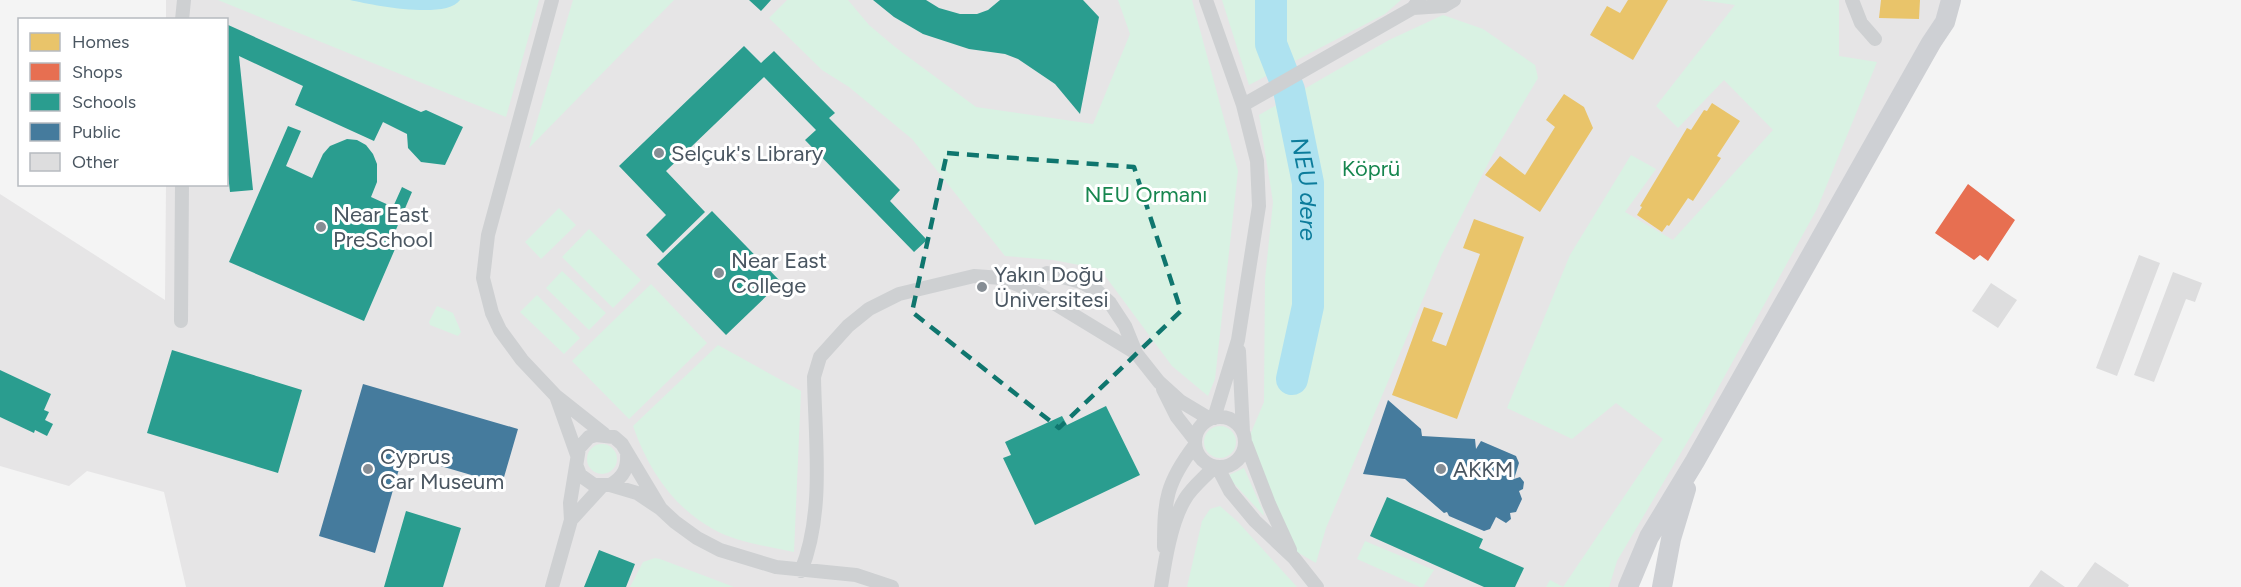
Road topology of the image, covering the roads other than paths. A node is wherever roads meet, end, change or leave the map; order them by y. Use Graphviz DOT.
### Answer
graph roads {
  1 [pos="184,0"];
  2 [pos="552,0"];
  3 [pos="1206,0"];
  4 [pos="1454,0"];
  5 [pos="1852,0"];
  6 [pos="1951,0"];
  7 [pos="1416,4"];
  8 [pos="182,18"];
  9 [pos="1875,39"];
  10 [pos="1243,105"];
  11 [pos="182,186"];
  12 [pos="1020,286"];
  13 [pos="181,321"];
  14 [pos="1238,340"];
  15 [pos="1136,353"];
  16 [pos="1159,382"];
  17 [pos="556,396"];
  18 [pos="1212,418"];
  19 [pos="604,434"];
  20 [pos="1244,438"];
  21 [pos="1195,443"];
  22 [pos="627,453"];
  23 [pos="577,461"];
  24 [pos="1695,461"];
  25 [pos="1216,467"];
  26 [pos="606,485"];
  27 [pos="661,509"];
  28 [pos="571,520"];
  29 [pos="1294,558"];
  30 [pos="1164,567"];
  31 [pos="801,571"];
  32 [pos="552,587"];
  33 [pos="892,587"];
  34 [pos="1161,587"];
  35 [pos="1317,587"];
  36 [pos="1628,587"];
  37 [pos="1662,587"];
  1 -- 8 [label="street"];
  2 -- 17 [label="street"];
  3 -- 10 [label="street"];
  4 -- 7 [label="street"];
  5 -- 9 [label="street"];
  6 -- 24 [label="main road"];
  7 -- 10 [label="street"];
  10 -- 14 [label="street"];
  11 -- 13 [label="street"];
  12 -- 15 [label="street"];
  12 -- 15 [label="street"];
  12 -- 31 [label="street"];
  14 -- 18 [label="street"];
  14 -- 20 [label="street"];
  15 -- 16 [label="street"];
  16 -- 18 [label="street"];
  16 -- 21 [label="street"];
  17 -- 19 [label="street"];
  17 -- 23 [label="street"];
  18 -- 20 [label="street"];
  18 -- 21 [label="street"];
  19 -- 22 [label="street"];
  19 -- 23 [label="street"];
  20 -- 25 [label="street"];
  20 -- 29 [label="street"];
  21 -- 25 [label="street"];
  21 -- 30 [label="street"];
  22 -- 26 [label="street"];
  22 -- 27 [label="street"];
  23 -- 26 [label="street"];
  23 -- 28 [label="street"];
  24 -- 36 [label="main road"];
  24 -- 37 [label="main road"];
  25 -- 29 [label="street"];
  25 -- 30 [label="street"];
  26 -- 27 [label="street"];
  26 -- 28 [label="street"];
  27 -- 31 [label="street"];
  28 -- 32 [label="street"];
  29 -- 35 [label="street"];
  30 -- 34 [label="street"];
  31 -- 33 [label="street"];
}
